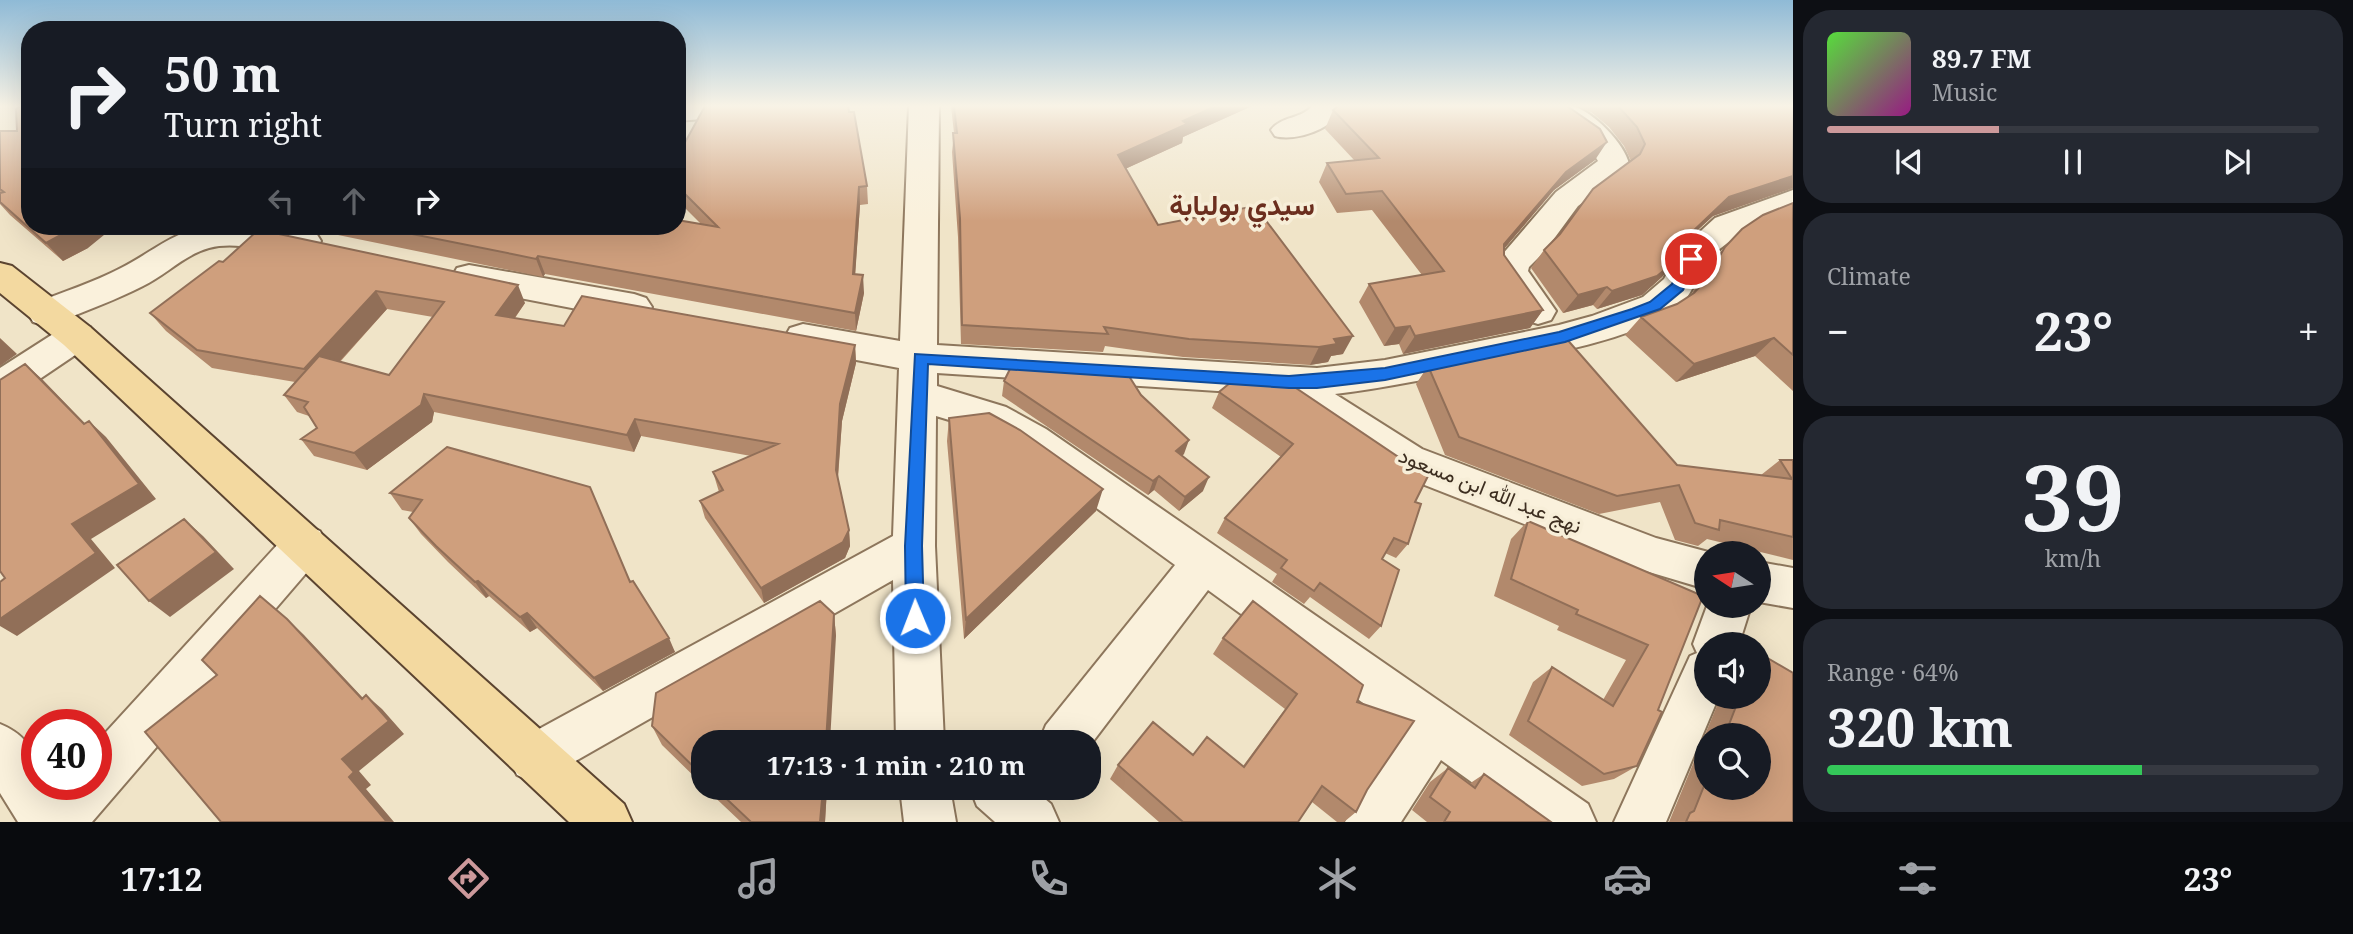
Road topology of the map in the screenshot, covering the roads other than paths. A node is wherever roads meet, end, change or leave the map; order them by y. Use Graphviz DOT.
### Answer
graph roads {
  1 [pos="924,144"];
  2 [pos="1605,144"];
  3 [pos="1793,200"];
  4 [pos="226,235"];
  5 [pos="246,235"];
  6 [pos="332,247"];
  7 [pos="439,270"];
  8 [pos="0,275"];
  9 [pos="666,313"];
  10 [pos="62,325"];
  11 [pos="773,332"];
  12 [pos="1559,338"];
  13 [pos="1587,367"];
  14 [pos="919,377"];
  15 [pos="1289,382"];
  16 [pos="0,387"];
  17 [pos="305,544"];
  18 [pos="914,546"];
  19 [pos="1203,562"];
  20 [pos="1694,567"];
  21 [pos="1771,584"];
  22 [pos="1793,588"];
  23 [pos="1694,699"];
  24 [pos="1436,725"];
  25 [pos="928,730"];
  26 [pos="1072,730"];
  27 [pos="0,748"];
  28 [pos="534,758"];
  29 [pos="112,761"];
  30 [pos="78,800"];
  31 [pos="47,822"];
  32 [pos="59,822"];
  33 [pos="606,822"];
  34 [pos="1371,822"];
  35 [pos="1570,822"];
  36 [pos="1640,822"];
  1 -- 14 [label="street"];
  2 -- 12 [label="street"];
  3 -- 12 [label="street"];
  4 -- 10 [label="street"];
  5 -- 6 [label="street"];
  7 -- 9 [label="street"];
  8 -- 10 [label="main road"];
  10 -- 16 [label="street"];
  10 -- 17 [label="main road"];
  11 -- 14 [label="street"];
  12 -- 13 [label="street"];
  12 -- 15 [label="street"];
  14 -- 15 [label="street"];
  14 -- 18 [label="street"];
  14 -- 19 [label="street"];
  15 -- 20 [label="street, نهج عبد الله ابن مسعود"];
  17 -- 28 [label="main road"];
  17 -- 29 [label="street"];
  18 -- 25 [label="street"];
  18 -- 28 [label="street"];
  19 -- 24 [label="street"];
  19 -- 26 [label="street"];
  21 -- 22 [label="street"];
  23 -- 36 [label="street"];
  24 -- 34 [label="street"];
  24 -- 35 [label="street"];
  27 -- 31 [label="street"];
  28 -- 33 [label="main road"];
  30 -- 32 [label="street"];
}
